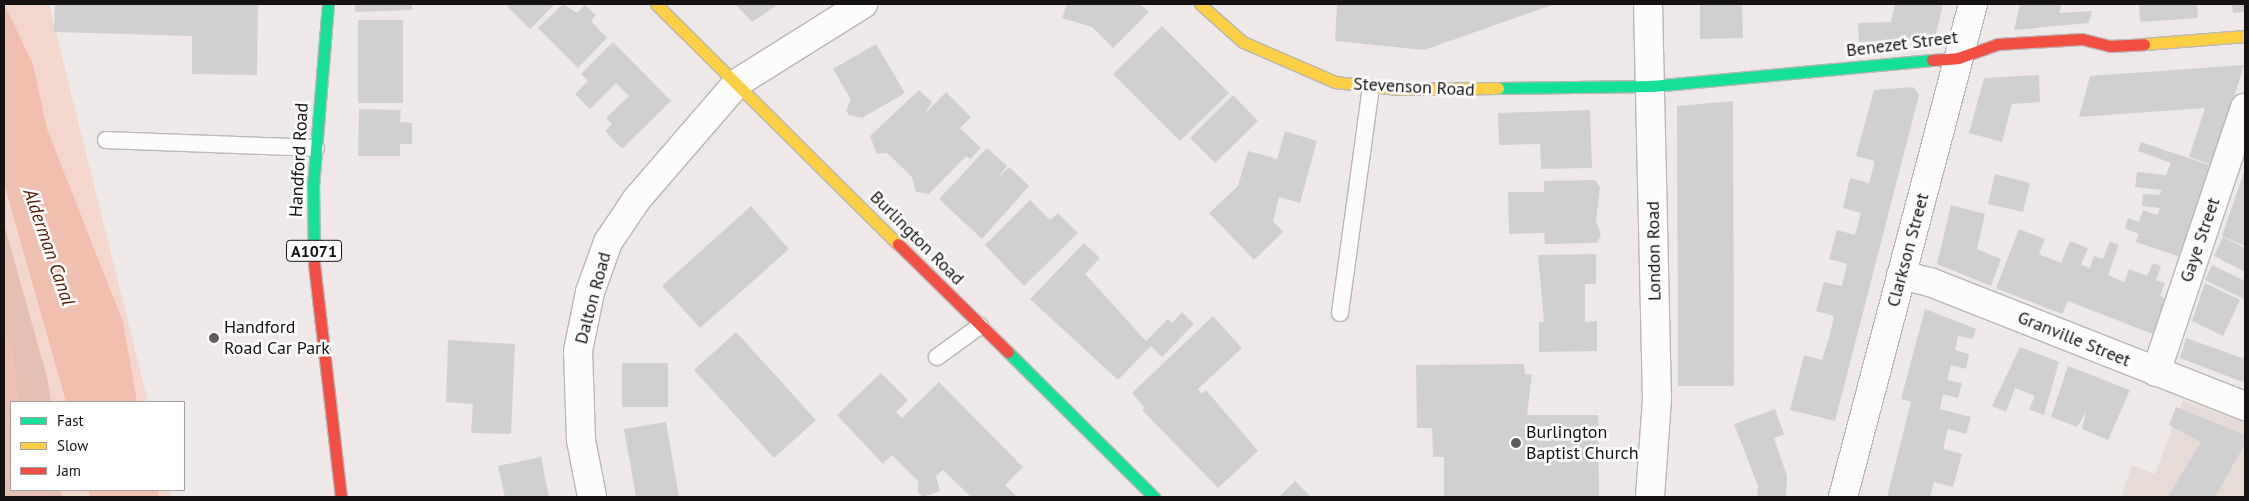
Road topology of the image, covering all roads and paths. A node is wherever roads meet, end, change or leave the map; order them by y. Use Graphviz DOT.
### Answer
graph roads {
  1 [pos="328,4"];
  2 [pos="656,4"];
  3 [pos="863,4"];
  4 [pos="1200,4"];
  5 [pos="1648,4"];
  6 [pos="1973,4"];
  7 [pos="2245,36"];
  8 [pos="1958,58"];
  9 [pos="737,83"];
  10 [pos="1652,86"];
  11 [pos="1370,88"];
  12 [pos="2245,108"];
  13 [pos="106,140"];
  14 [pos="316,148"];
  15 [pos="1901,275"];
  16 [pos="1340,313"];
  17 [pos="980,326"];
  18 [pos="937,358"];
  19 [pos="2156,372"];
  20 [pos="2245,406"];
  21 [pos="341,497"];
  22 [pos="592,497"];
  23 [pos="1154,497"];
  24 [pos="1650,497"];
  25 [pos="1843,497"];
  1 -- 14 [label="street, Handford Road / A1071"];
  2 -- 9 [label="street, Burlington Road"];
  3 -- 9 [label="street"];
  4 -- 11 [label="street, Stevenson Road"];
  5 -- 10 [label="street, London Road"];
  6 -- 8 [label="street, Clarkson Street"];
  7 -- 8 [label="street, Benezet Street"];
  8 -- 10 [label="street, Benezet Street"];
  8 -- 15 [label="street, Clarkson Street"];
  9 -- 17 [label="street, Burlington Road"];
  9 -- 22 [label="street, Dalton Road"];
  10 -- 11 [label="street, Stevenson Road"];
  10 -- 24 [label="street, London Road"];
  11 -- 16 [label="lane"];
  12 -- 19 [label="street, Gaye Street"];
  13 -- 14 [label="lane"];
  14 -- 21 [label="street, Handford Road / A1071"];
  15 -- 19 [label="street, Granville Street"];
  15 -- 25 [label="street, Clarkson Street"];
  17 -- 18 [label="lane"];
  17 -- 23 [label="street, Burlington Road"];
  19 -- 20 [label="street, Granville Street"];
}
